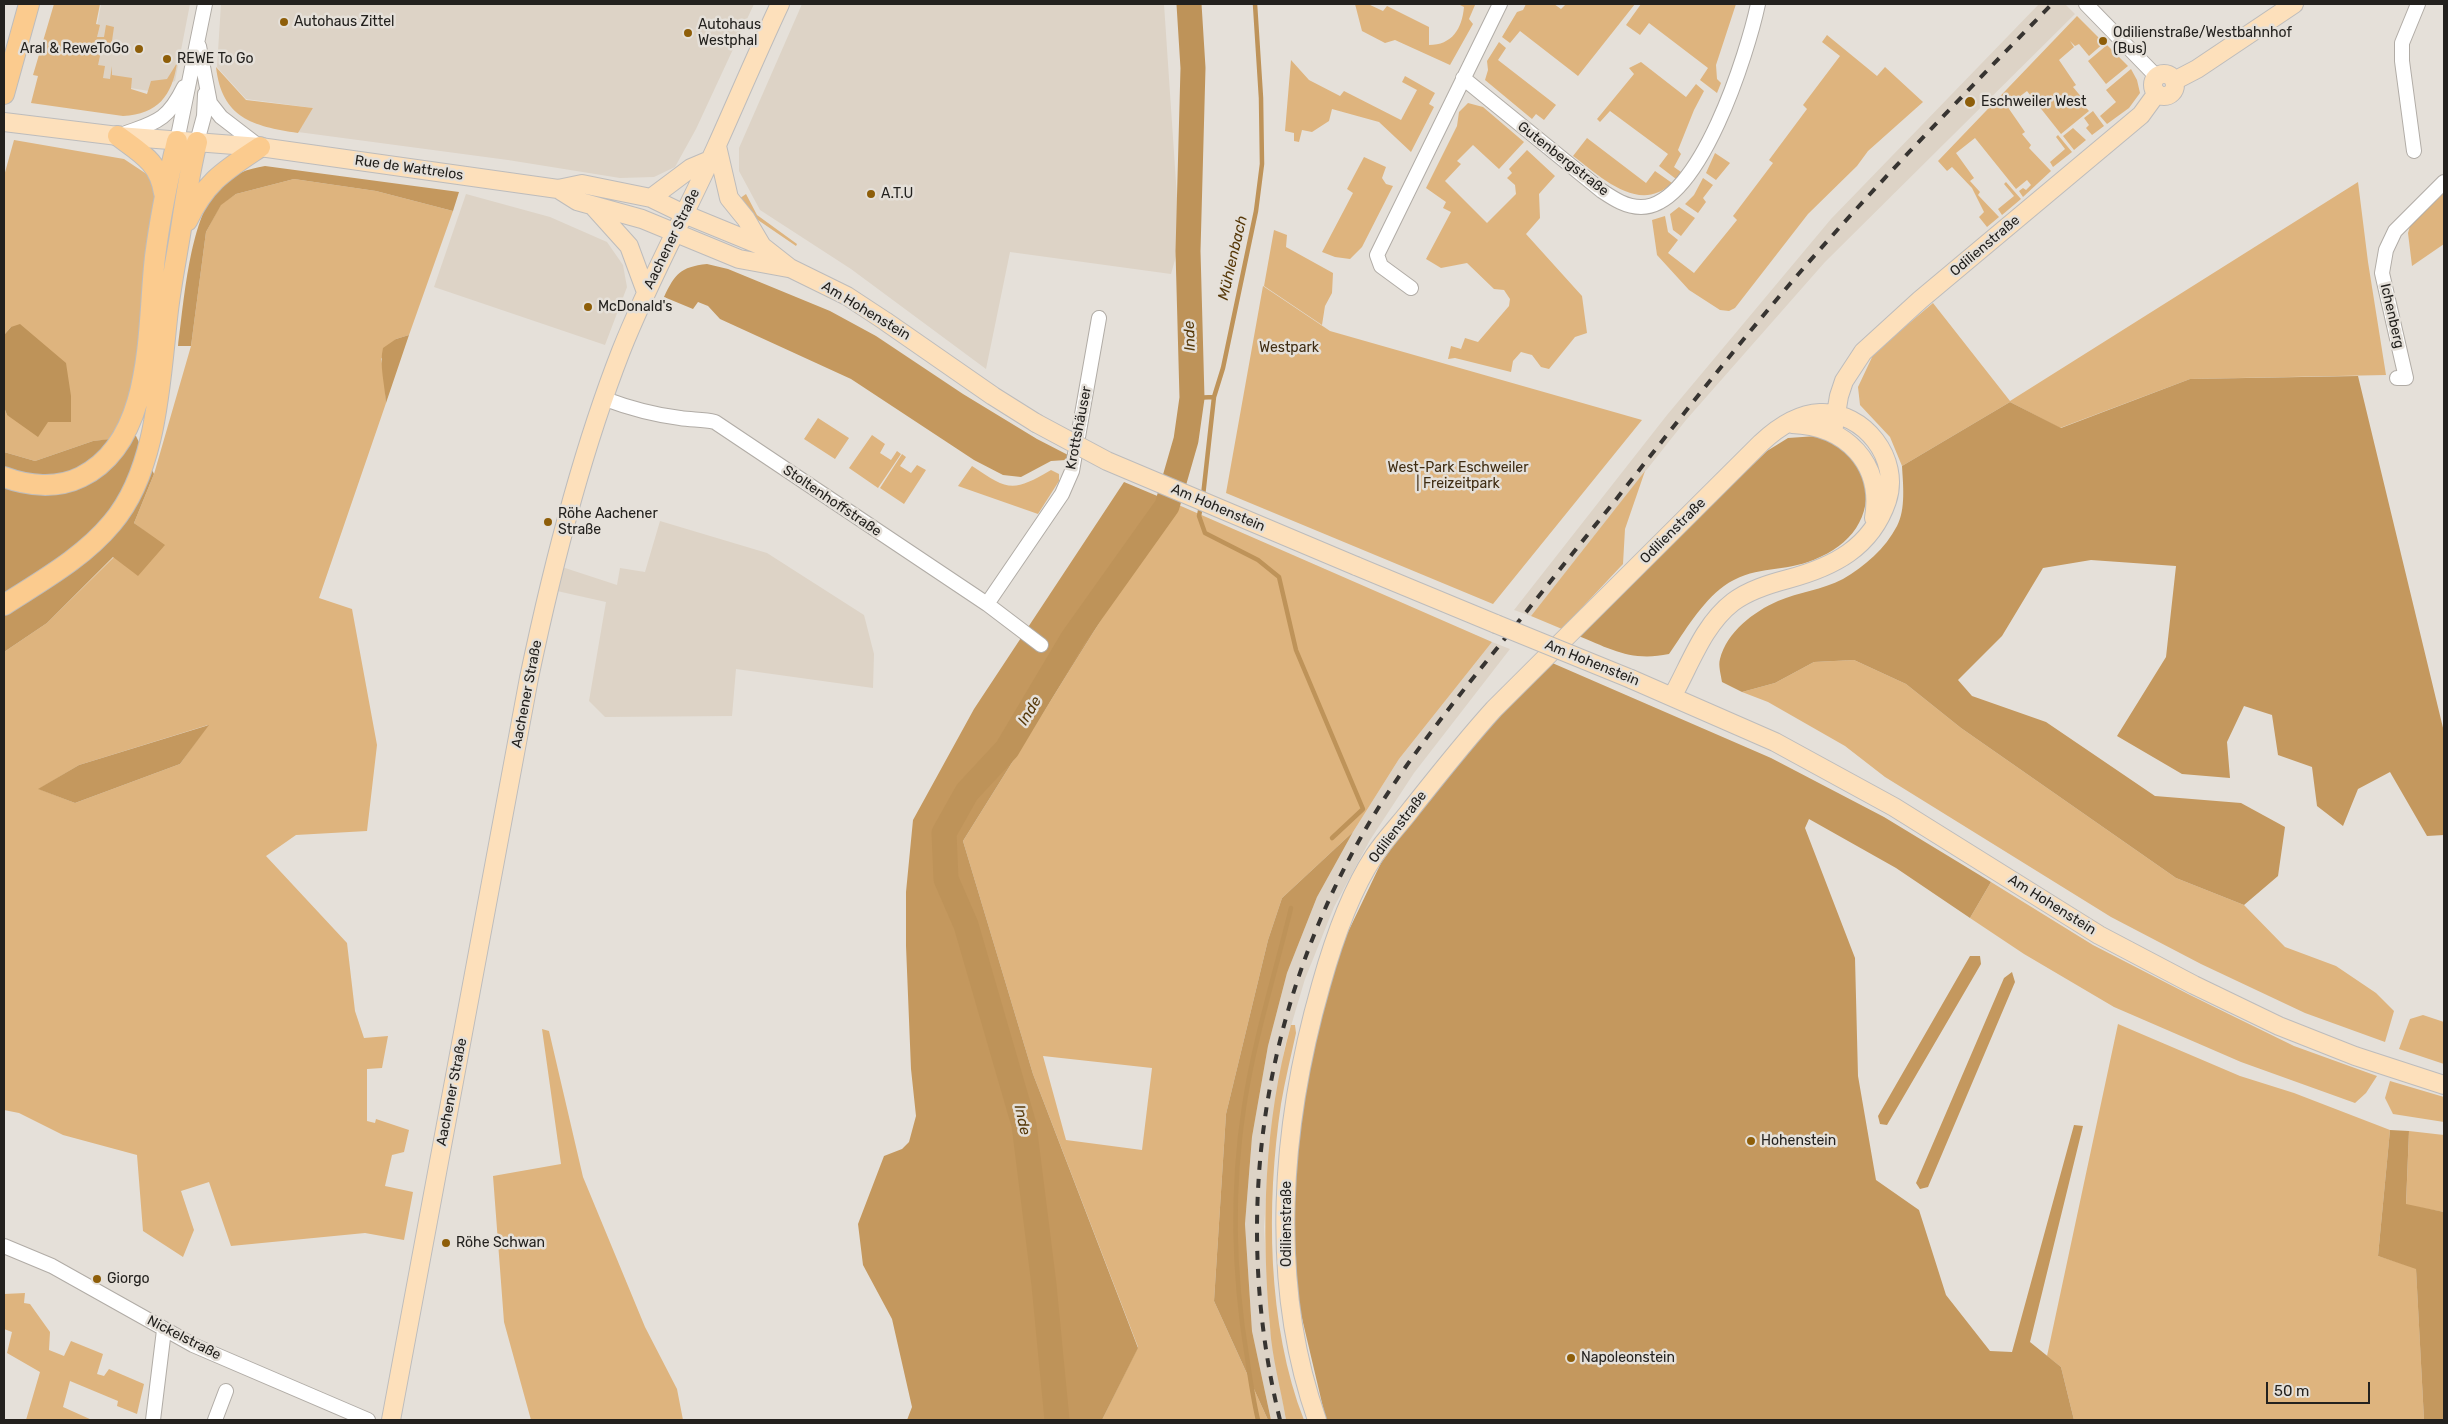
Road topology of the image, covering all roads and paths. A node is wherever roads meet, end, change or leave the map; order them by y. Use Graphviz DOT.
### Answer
graph roads {
  1 [pos="29,4"];
  2 [pos="205,4"];
  3 [pos="780,4"];
  4 [pos="1500,4"];
  5 [pos="1758,4"];
  6 [pos="2086,4"];
  7 [pos="2294,4"];
  8 [pos="2418,4"];
  9 [pos="198,43"];
  10 [pos="1463,78"];
  11 [pos="188,80"];
  12 [pos="205,83"];
  13 [pos="2162,83"];
  14 [pos="4,94"];
  15 [pos="4,122"];
  16 [pos="118,136"];
  17 [pos="187,141"];
  18 [pos="260,147"];
  19 [pos="2414,152"];
  20 [pos="713,153"];
  21 [pos="2444,182"];
  22 [pos="558,189"];
  23 [pos="164,195"];
  24 [pos="651,198"];
  25 [pos="593,206"];
  26 [pos="684,214"];
  27 [pos="675,232"];
  28 [pos="180,237"];
  29 [pos="762,246"];
  30 [pos="790,268"];
  31 [pos="1411,288"];
  32 [pos="646,292"];
  33 [pos="1099,318"];
  34 [pos="2397,378"];
  35 [pos="605,399"];
  36 [pos="1836,414"];
  37 [pos="1784,424"];
  38 [pos="1833,432"];
  39 [pos="4,477"];
  40 [pos="1872,530"];
  41 [pos="4,604"];
  42 [pos="987,604"];
  43 [pos="1041,645"];
  44 [pos="1672,697"];
  45 [pos="2444,1085"];
  46 [pos="4,1246"];
  47 [pos="164,1330"];
  48 [pos="226,1391"];
  49 [pos="153,1420"];
  50 [pos="215,1420"];
  51 [pos="368,1420"];
  52 [pos="391,1420"];
  53 [pos="1317,1420"];
  1 -- 14 [label="highway"];
  2 -- 9 [label="street, Rue de Wattrelos"];
  3 -- 20 [label="main road, Aachener Straße"];
  4 -- 10 [label="street"];
  5 -- 10 [label="street, Gutenbergstraße"];
  6 -- 13 [label="street"];
  7 -- 13 [label="main road, Odilienstraße"];
  8 -- 19 [label="street"];
  9 -- 11 [label="street, Rue de Wattrelos"];
  9 -- 12 [label="street, Rue de Wattrelos"];
  10 -- 31 [label="street"];
  11 -- 16 [label="street, Rue de Wattrelos"];
  11 -- 17 [label="street, Rue de Wattrelos"];
  12 -- 17 [label="street, Rue de Wattrelos"];
  12 -- 18 [label="street, Rue de Wattrelos"];
  13 -- 36 [label="main road, Odilienstraße"];
  15 -- 16 [label="main road, Rue de Wattrelos"];
  16 -- 17 [label="main road, Rue de Wattrelos"];
  16 -- 23 [label="highway"];
  17 -- 18 [label="main road, Rue de Wattrelos"];
  17 -- 23 [label="highway"];
  17 -- 28 [label="highway"];
  18 -- 22 [label="main road, Rue de Wattrelos"];
  18 -- 28 [label="highway"];
  20 -- 24 [label="main road"];
  20 -- 26 [label="main road, Aachener Straße"];
  20 -- 29 [label="main road"];
  21 -- 34 [label="street, Ichenberg"];
  22 -- 24 [label="main road, Rue de Wattrelos"];
  22 -- 25 [label="main road, Rue de Wattrelos"];
  23 -- 39 [label="highway"];
  24 -- 26 [label="main road, Rue de Wattrelos"];
  25 -- 27 [label="main road, Rue de Wattrelos"];
  25 -- 32 [label="main road"];
  26 -- 27 [label="main road, Aachener Straße"];
  26 -- 29 [label="main road, Am Hohenstein"];
  27 -- 30 [label="main road, Am Hohenstein"];
  27 -- 32 [label="main road, Aachener Straße"];
  28 -- 41 [label="highway"];
  29 -- 30 [label="main road, Am Hohenstein"];
  30 -- 44 [label="main road, Am Hohenstein, bridge"];
  32 -- 35 [label="main road, Aachener Straße"];
  33 -- 42 [label="street, Krottshäuser"];
  35 -- 42 [label="street, Stoltenhoffstraße"];
  35 -- 52 [label="main road, Aachener Straße"];
  36 -- 37 [label="main road, Odilienstraße"];
  36 -- 38 [label="main road, Odilienstraße"];
  36 -- 40 [label="main road"];
  37 -- 38 [label="main road"];
  37 -- 53 [label="main road, Odilienstraße"];
  38 -- 40 [label="main road"];
  40 -- 44 [label="main road"];
  42 -- 43 [label="street, Stoltenhoffstraße"];
  44 -- 45 [label="main road, Am Hohenstein"];
  46 -- 47 [label="street, Nickelstraße"];
  47 -- 49 [label="street"];
  47 -- 51 [label="street, Nickelstraße"];
  48 -- 50 [label="street"];
}
